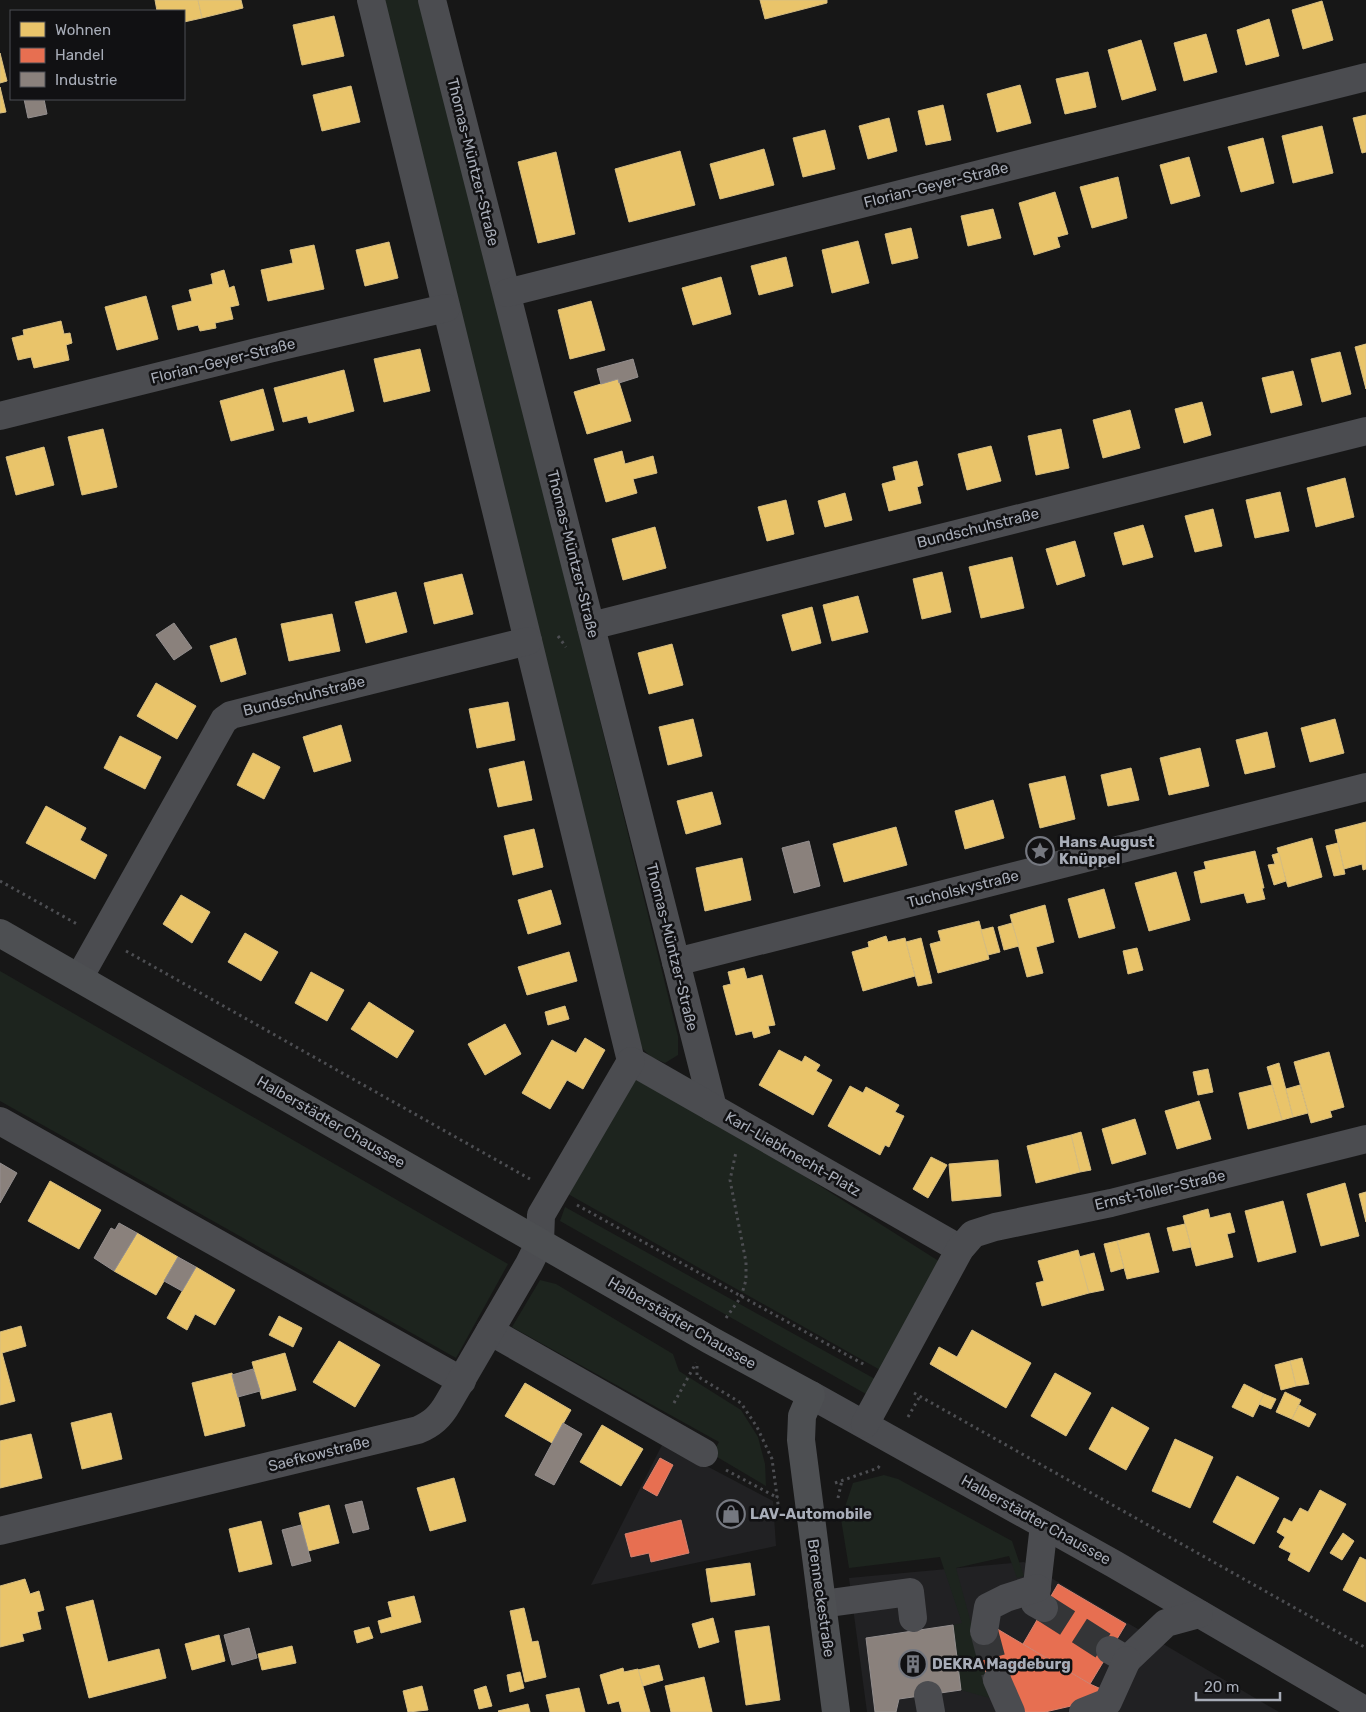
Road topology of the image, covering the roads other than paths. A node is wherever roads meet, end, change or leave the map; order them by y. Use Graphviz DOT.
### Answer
graph roads {
  1 [pos="371,0"];
  2 [pos="432,0"];
  3 [pos="1366,77"];
  4 [pos="506,293"];
  5 [pos="446,308"];
  6 [pos="0,416"];
  7 [pos="1366,431"];
  8 [pos="591,626"];
  9 [pos="528,641"];
  10 [pos="1366,787"];
  11 [pos="0,933"];
  12 [pos="676,962"];
  13 [pos="79,978"];
  14 [pos="631,1061"];
  15 [pos="725,1115"];
  16 [pos="0,1121"];
  17 [pos="1366,1139"];
  18 [pos="540,1242"];
  19 [pos="960,1249"];
  20 [pos="490,1331"];
  21 [pos="462,1381"];
  22 [pos="811,1395"];
  23 [pos="865,1424"];
  24 [pos="704,1452"];
  25 [pos="1044,1525"];
  26 [pos="0,1531"];
  27 [pos="822,1604"];
  28 [pos="1199,1614"];
  29 [pos="913,1618"];
  30 [pos="986,1619"];
  31 [pos="997,1680"];
  32 [pos="1366,1710"];
  33 [pos="836,1712"];
  34 [pos="1010,1712"];
  35 [pos="1082,1712"];
  1 -- 5 [label="street"];
  2 -- 4 [label="street, Thomas-Müntzer-Straße"];
  3 -- 4 [label="street, Florian-Geyer-Straße"];
  4 -- 8 [label="street, Thomas-Müntzer-Straße"];
  5 -- 6 [label="street, Florian-Geyer-Straße"];
  5 -- 9 [label="street"];
  7 -- 8 [label="street, Bundschuhstraße"];
  8 -- 12 [label="street, Thomas-Müntzer-Straße"];
  9 -- 13 [label="street, Bundschuhstraße"];
  9 -- 14 [label="street"];
  10 -- 12 [label="street, Tucholskystraße"];
  11 -- 13 [label="main road, Halberstädter Chaussee"];
  12 -- 15 [label="street, Thomas-Müntzer-Straße"];
  13 -- 18 [label="main road, Halberstädter Chaussee"];
  14 -- 15 [label="street, Karl-Liebknecht-Platz"];
  14 -- 18 [label="street"];
  15 -- 19 [label="street, Karl-Liebknecht-Platz"];
  16 -- 21 [label="street"];
  17 -- 19 [label="street, Ernst-Toller-Straße"];
  18 -- 20 [label="street, Saefkowstraße"];
  18 -- 22 [label="main road, Halberstädter Chaussee"];
  19 -- 23 [label="street"];
  20 -- 21 [label="street, Saefkowstraße"];
  20 -- 24 [label="street"];
  21 -- 26 [label="street, Saefkowstraße"];
  22 -- 23 [label="street, Halberstädter Chaussee"];
  22 -- 27 [label="main road, Brenneckestraße"];
  23 -- 25 [label="street, Halberstädter Chaussee"];
  25 -- 28 [label="street, Halberstädter Chaussee"];
  25 -- 30 [label="street"];
  27 -- 29 [label="street"];
  27 -- 33 [label="main road, Brenneckestraße"];
  28 -- 32 [label="street, Halberstädter Chaussee"];
  28 -- 35 [label="street"];
  31 -- 34 [label="street"];
}
